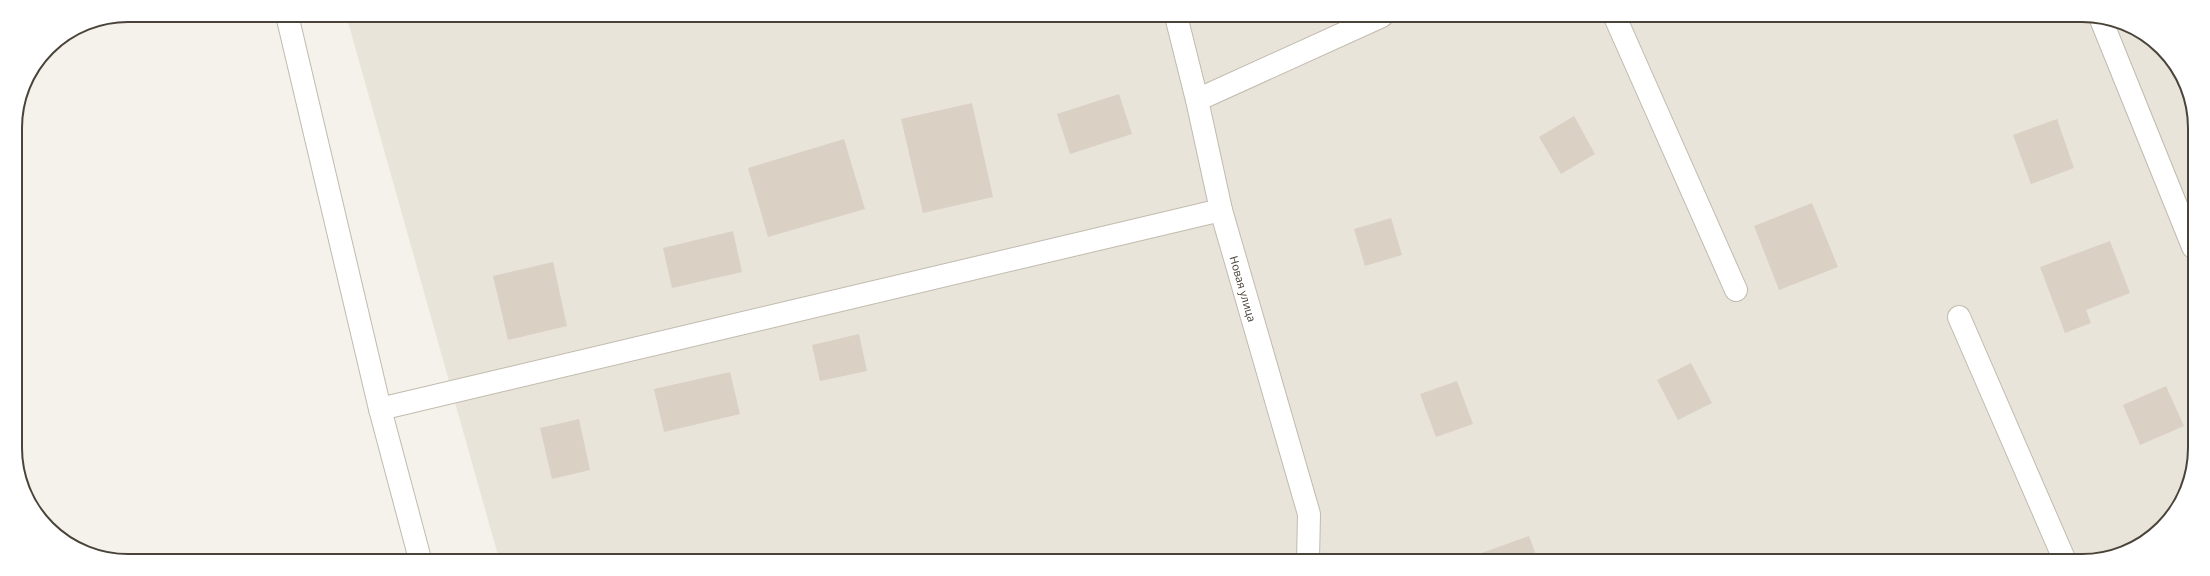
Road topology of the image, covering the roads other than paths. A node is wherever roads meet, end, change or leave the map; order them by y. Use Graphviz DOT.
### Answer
graph roads {
  1 [pos="289,22"];
  2 [pos="1178,22"];
  3 [pos="1369,22"];
  4 [pos="1617,22"];
  5 [pos="2103,24"];
  6 [pos="1197,100"];
  7 [pos="1221,210"];
  8 [pos="2188,235"];
  9 [pos="1736,290"];
  10 [pos="1959,317"];
  11 [pos="380,409"];
  12 [pos="419,554"];
  13 [pos="1308,554"];
  14 [pos="2062,554"];
  1 -- 11 [label="street"];
  2 -- 6 [label="street, Новая улица"];
  3 -- 6 [label="street"];
  4 -- 9 [label="street"];
  5 -- 8 [label="street"];
  6 -- 7 [label="street, Новая улица"];
  7 -- 11 [label="street"];
  7 -- 13 [label="street, Новая улица"];
  10 -- 14 [label="street"];
  11 -- 12 [label="street"];
}
